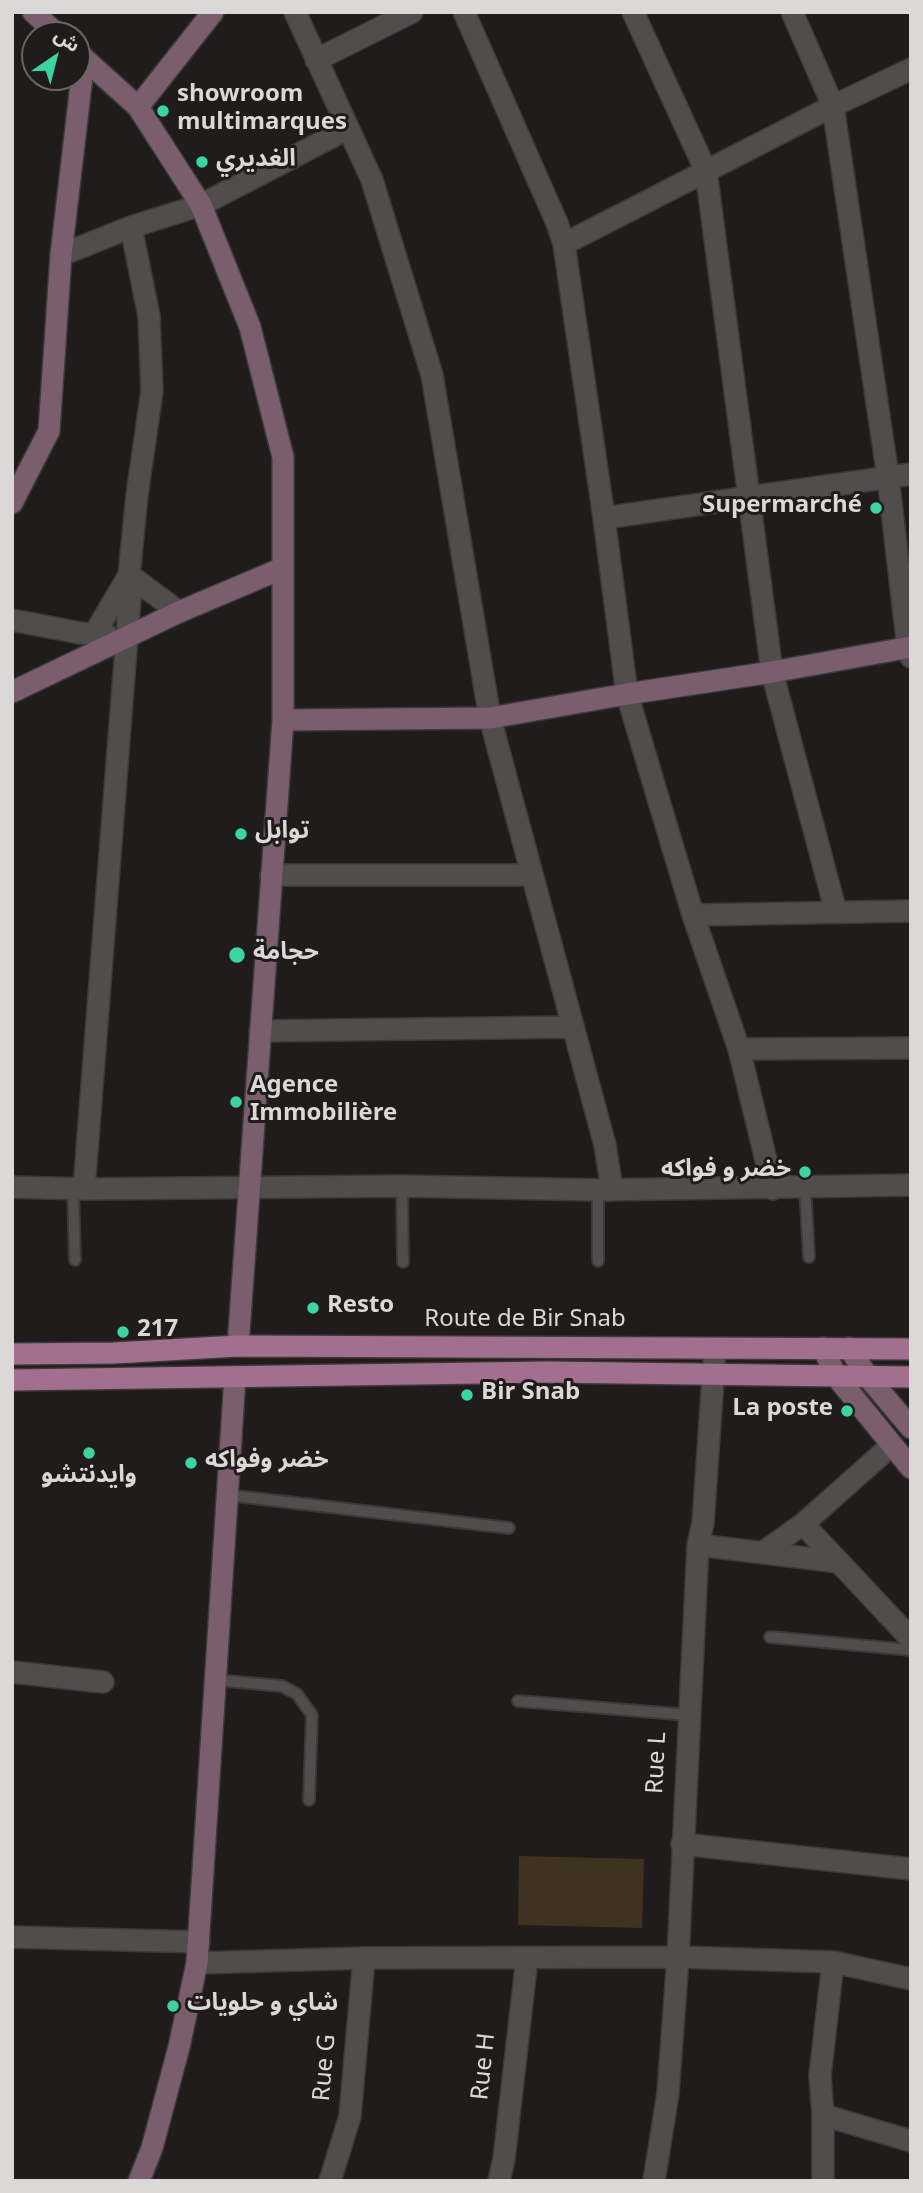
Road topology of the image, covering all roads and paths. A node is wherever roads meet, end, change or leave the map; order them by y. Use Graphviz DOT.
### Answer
graph roads {
  1 [pos="212,12"];
  2 [pos="295,12"];
  3 [pos="412,12"];
  4 [pos="464,12"];
  5 [pos="633,12"];
  6 [pos="792,12"];
  7 [pos="316,60"];
  8 [pos="91,64"];
  9 [pos="911,69"];
  10 [pos="77,91"];
  11 [pos="832,106"];
  12 [pos="138,107"];
  13 [pos="347,130"];
  14 [pos="706,172"];
  15 [pos="201,205"];
  16 [pos="131,227"];
  17 [pos="564,244"];
  18 [pos="61,255"];
  19 [pos="911,474"];
  20 [pos="888,477"];
  21 [pos="748,498"];
  22 [pos="12,503"];
  23 [pos="604,518"];
  24 [pos="283,568"];
  25 [pos="129,575"];
  26 [pos="179,612"];
  27 [pos="12,620"];
  28 [pos="95,634"];
  29 [pos="126,637"];
  30 [pos="910,650"];
  31 [pos="772,672"];
  32 [pos="12,692"];
  33 [pos="627,694"];
  34 [pos="490,718"];
  35 [pos="283,720"];
  36 [pos="271,875"];
  37 [pos="532,875"];
  38 [pos="911,911"];
  39 [pos="836,912"];
  40 [pos="694,915"];
  41 [pos="573,1027"];
  42 [pos="260,1031"];
  43 [pos="911,1048"];
  44 [pos="739,1049"];
  45 [pos="911,1185"];
  46 [pos="249,1186"];
  47 [pos="402,1186"];
  48 [pos="805,1186"];
  49 [pos="12,1187"];
  50 [pos="79,1189"];
  51 [pos="773,1189"];
  52 [pos="605,1190"];
  53 [pos="809,1257"];
  54 [pos="75,1260"];
  55 [pos="598,1261"];
  56 [pos="403,1262"];
  57 [pos="234,1347"];
  58 [pos="823,1348"];
  59 [pos="849,1348"];
  60 [pos="715,1349"];
  61 [pos="911,1349"];
  62 [pos="12,1354"];
  63 [pos="715,1373"];
  64 [pos="836,1376"];
  65 [pos="233,1377"];
  66 [pos="868,1377"];
  67 [pos="911,1377"];
  68 [pos="12,1380"];
  69 [pos="911,1428"];
  70 [pos="892,1446"];
  71 [pos="911,1468"];
  72 [pos="227,1494"];
  73 [pos="803,1524"];
  74 [pos="509,1528"];
  75 [pos="698,1545"];
  76 [pos="762,1553"];
  77 [pos="839,1562"];
  78 [pos="770,1637"];
  79 [pos="911,1639"];
  80 [pos="911,1650"];
  81 [pos="12,1672"];
  82 [pos="215,1680"];
  83 [pos="103,1682"];
  84 [pos="517,1701"];
  85 [pos="689,1715"];
  86 [pos="309,1800"];
  87 [pos="682,1844"];
  88 [pos="911,1869"];
  89 [pos="12,1937"];
  90 [pos="198,1953"];
  91 [pos="678,1957"];
  92 [pos="364,1958"];
  93 [pos="527,1958"];
  94 [pos="833,1962"];
  95 [pos="911,1979"];
  96 [pos="823,2116"];
  97 [pos="911,2141"];
  98 [pos="139,2181"];
  99 [pos="330,2181"];
  100 [pos="499,2181"];
  101 [pos="654,2181"];
  102 [pos="823,2181"];
  1 -- 12 [label="main road"];
  2 -- 7 [label="street"];
  3 -- 7 [label="street"];
  4 -- 17 [label="street"];
  5 -- 14 [label="street"];
  6 -- 11 [label="street"];
  7 -- 13 [label="street"];
  8 -- 12 [label="main road"];
  9 -- 11 [label="street"];
  10 -- 18 [label="main road"];
  11 -- 14 [label="street"];
  11 -- 20 [label="street"];
  12 -- 15 [label="main road"];
  13 -- 15 [label="street"];
  13 -- 34 [label="street"];
  14 -- 17 [label="street"];
  14 -- 21 [label="street"];
  15 -- 16 [label="street"];
  15 -- 24 [label="main road"];
  16 -- 18 [label="street"];
  16 -- 25 [label="street"];
  17 -- 23 [label="street"];
  18 -- 22 [label="main road"];
  19 -- 20 [label="street"];
  20 -- 21 [label="street"];
  20 -- 30 [label="street"];
  21 -- 23 [label="street"];
  21 -- 31 [label="street"];
  23 -- 33 [label="street"];
  24 -- 26 [label="main road"];
  24 -- 35 [label="main road"];
  25 -- 26 [label="street"];
  25 -- 28 [label="street"];
  25 -- 29 [label="street"];
  26 -- 29 [label="main road"];
  27 -- 28 [label="street"];
  28 -- 29 [label="street"];
  29 -- 32 [label="main road"];
  29 -- 50 [label="street"];
  30 -- 31 [label="main road"];
  31 -- 33 [label="main road"];
  31 -- 39 [label="street"];
  33 -- 34 [label="main road"];
  33 -- 40 [label="street"];
  34 -- 35 [label="main road"];
  34 -- 37 [label="street"];
  35 -- 36 [label="main road"];
  36 -- 37 [label="street"];
  36 -- 42 [label="main road"];
  37 -- 41 [label="street"];
  38 -- 39 [label="street"];
  39 -- 40 [label="street"];
  40 -- 44 [label="street"];
  41 -- 42 [label="street"];
  41 -- 52 [label="street"];
  42 -- 46 [label="main road"];
  43 -- 44 [label="street"];
  44 -- 51 [label="street"];
  45 -- 48 [label="street"];
  46 -- 47 [label="street"];
  46 -- 50 [label="street"];
  46 -- 57 [label="main road"];
  47 -- 52 [label="street"];
  47 -- 56 [label="lane"];
  48 -- 51 [label="street"];
  48 -- 53 [label="lane"];
  49 -- 50 [label="street"];
  50 -- 54 [label="lane"];
  51 -- 52 [label="street"];
  52 -- 55 [label="lane"];
  57 -- 60 [label="main road, Route de Bir Snab"];
  57 -- 62 [label="main road, Route de Bir Snab"];
  57 -- 65 [label="main road"];
  57 -- 65 [label="main road"];
  58 -- 59 [label="main road, Route de Bir Snab"];
  58 -- 60 [label="main road, Route de Bir Snab"];
  58 -- 64 [label="main road"];
  59 -- 61 [label="main road, Route de Bir Snab"];
  59 -- 66 [label="main road"];
  60 -- 63 [label="street, Rue L"];
  63 -- 64 [label="main road, Route de Bir Snab"];
  63 -- 65 [label="main road, Route de Bir Snab"];
  63 -- 75 [label="street, Rue L"];
  64 -- 66 [label="main road, Route de Bir Snab"];
  64 -- 70 [label="main road"];
  65 -- 68 [label="main road, Route de Bir Snab"];
  65 -- 72 [label="main road"];
  66 -- 67 [label="main road, Route de Bir Snab"];
  66 -- 69 [label="main road"];
  70 -- 71 [label="main road"];
  70 -- 73 [label="street"];
  72 -- 74 [label="lane"];
  72 -- 82 [label="main road"];
  73 -- 76 [label="street"];
  73 -- 77 [label="street"];
  75 -- 76 [label="street"];
  75 -- 85 [label="street, Rue L"];
  76 -- 77 [label="street"];
  77 -- 79 [label="street"];
  78 -- 80 [label="lane"];
  81 -- 83 [label="street"];
  82 -- 86 [label="lane"];
  82 -- 90 [label="main road"];
  84 -- 85 [label="lane"];
  85 -- 87 [label="street, Rue L"];
  87 -- 88 [label="street"];
  87 -- 91 [label="street, Rue L"];
  89 -- 90 [label="street"];
  90 -- 92 [label="street"];
  90 -- 98 [label="main road"];
  91 -- 93 [label="street"];
  91 -- 94 [label="street"];
  91 -- 101 [label="street, Rue L"];
  92 -- 93 [label="street"];
  92 -- 99 [label="street, Rue G"];
  93 -- 100 [label="street, Rue H"];
  94 -- 95 [label="street"];
  94 -- 96 [label="street"];
  96 -- 97 [label="street"];
  96 -- 102 [label="street"];
}
